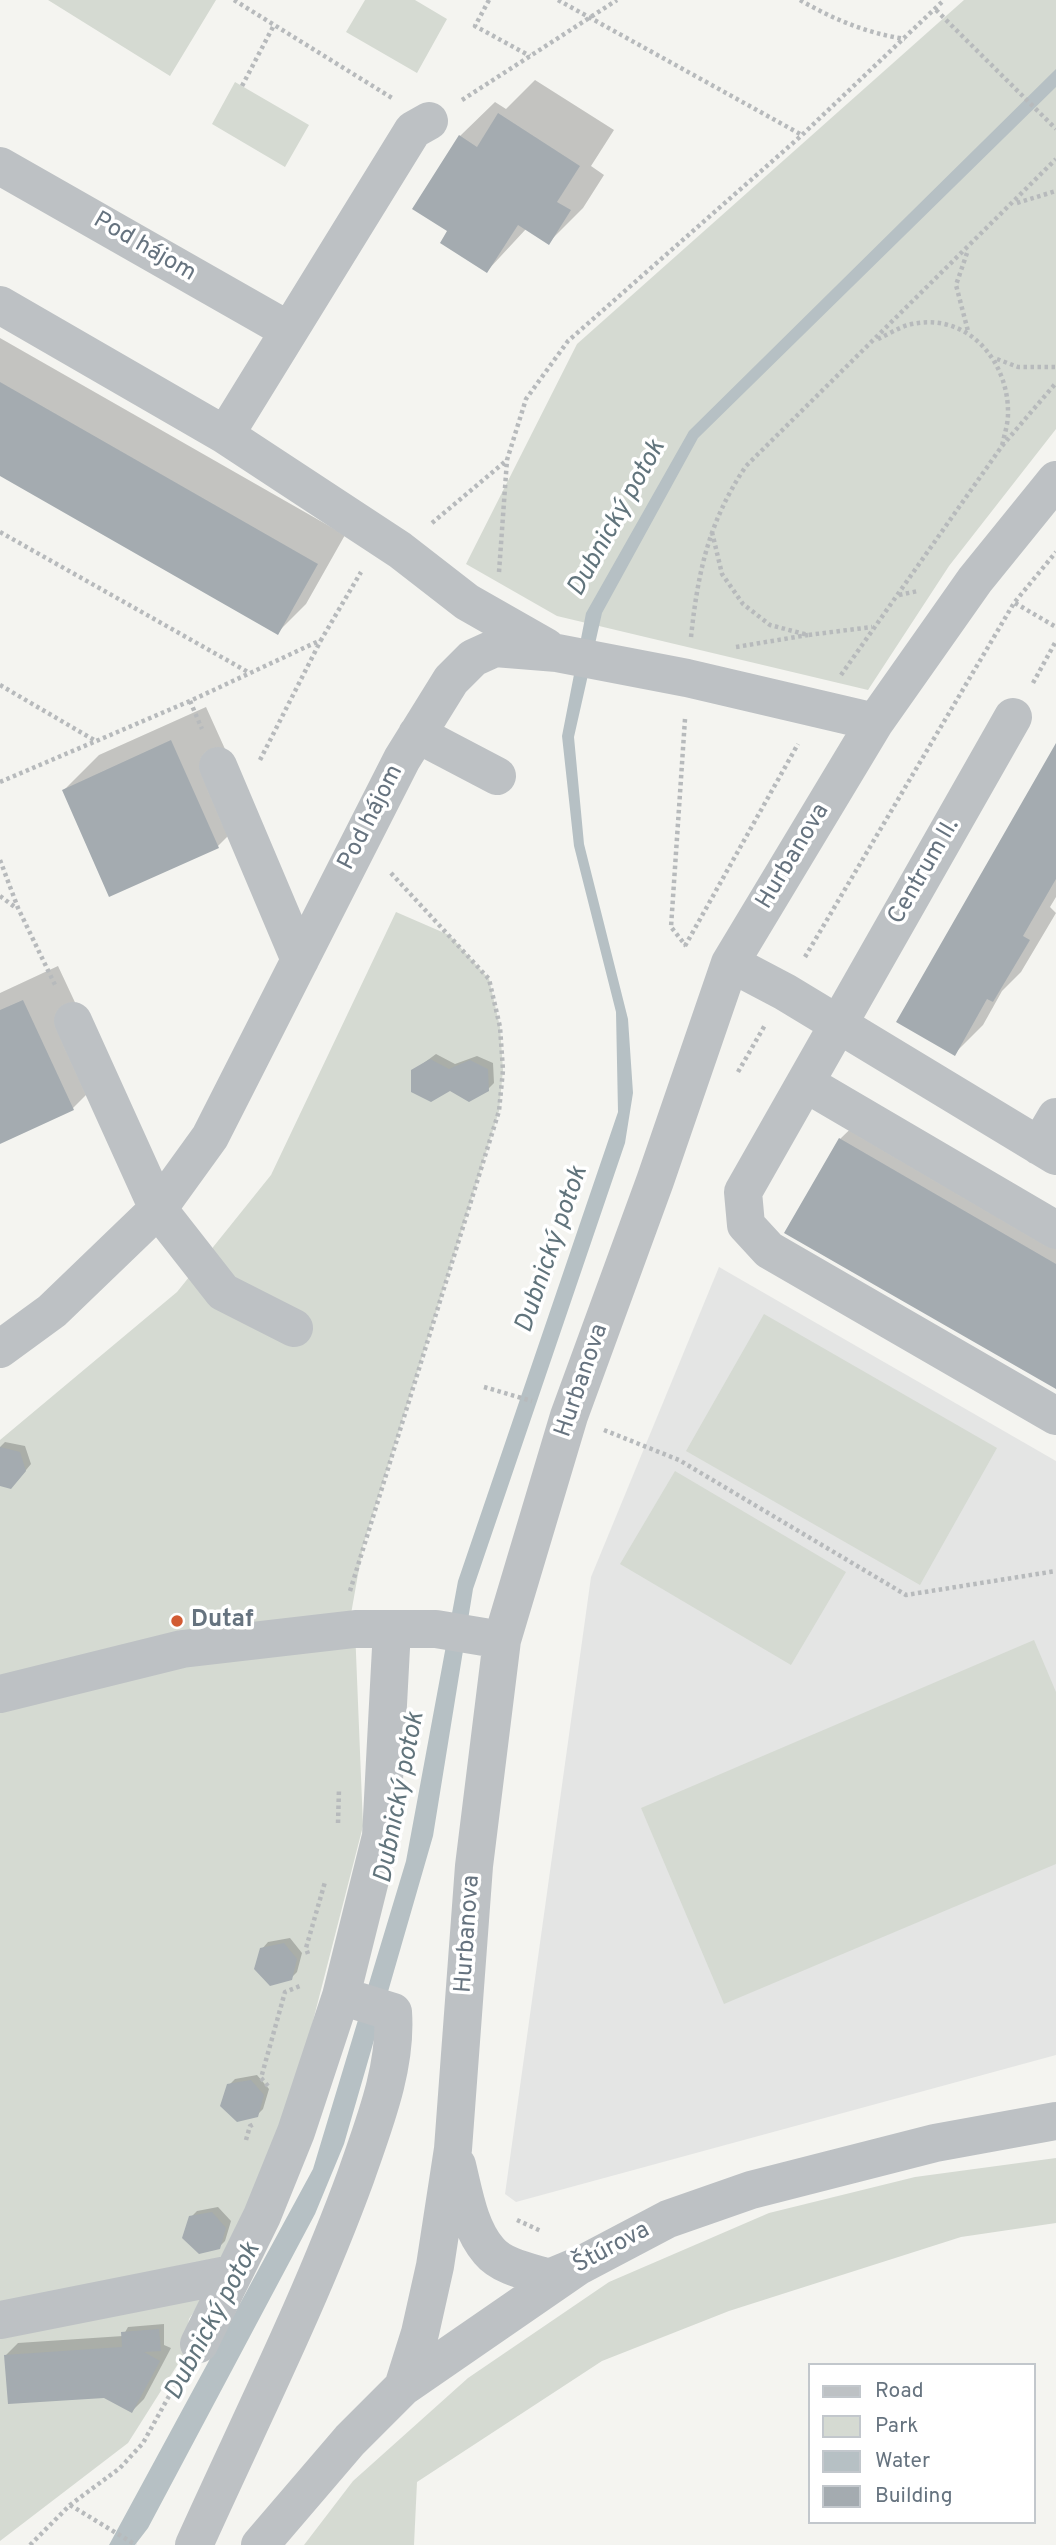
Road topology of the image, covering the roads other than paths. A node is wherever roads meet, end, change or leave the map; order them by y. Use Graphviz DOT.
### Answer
graph roads {
  1 [pos="429,121"];
  2 [pos="0,166"];
  3 [pos="0,305"];
  4 [pos="288,330"];
  5 [pos="225,435"];
  6 [pos="1056,480"];
  7 [pos="467,602"];
  8 [pos="557,653"];
  9 [pos="451,680"];
  10 [pos="1013,717"];
  11 [pos="875,722"];
  12 [pos="417,734"];
  13 [pos="218,766"];
  14 [pos="497,776"];
  15 [pos="300,960"];
  16 [pos="730,963"];
  17 [pos="72,1021"];
  18 [pos="837,1027"];
  19 [pos="805,1083"];
  20 [pos="1050,1140"];
  21 [pos="158,1209"];
  22 [pos="1056,1230"];
  23 [pos="294,1328"];
  24 [pos="0,1349"];
  25 [pos="1056,1416"];
  26 [pos="392,1629"];
  27 [pos="488,1638"];
  28 [pos="0,1694"];
  29 [pos="343,1996"];
  30 [pos="1056,2121"];
  31 [pos="453,2149"];
  32 [pos="577,2267"];
  33 [pos="232,2274"];
  34 [pos="0,2320"];
  35 [pos="199,2344"];
  36 [pos="403,2387"];
  37 [pos="194,2545"];
  38 [pos="260,2545"];
  1 -- 4 [label="street"];
  2 -- 4 [label="street, Pod hájom"];
  3 -- 5 [label="street"];
  4 -- 5 [label="street"];
  5 -- 7 [label="street"];
  6 -- 11 [label="street, Hurbanova"];
  7 -- 8 [label="street"];
  7 -- 9 [label="street, Pod hájom"];
  8 -- 9 [label="street, Pod hájom"];
  8 -- 11 [label="street"];
  9 -- 12 [label="street, Pod hájom"];
  10 -- 18 [label="street, Centrum II."];
  11 -- 16 [label="street, Hurbanova"];
  12 -- 14 [label="street"];
  12 -- 15 [label="street, Pod hájom"];
  13 -- 15 [label="street"];
  15 -- 21 [label="street, Pod hájom"];
  16 -- 18 [label="street"];
  16 -- 27 [label="street, Hurbanova"];
  17 -- 21 [label="street"];
  18 -- 19 [label="street, Centrum II."];
  18 -- 20 [label="street"];
  19 -- 22 [label="street"];
  19 -- 25 [label="street, Centrum II."];
  21 -- 23 [label="street"];
  21 -- 24 [label="street, Pod hájom"];
  26 -- 27 [label="street"];
  26 -- 28 [label="street"];
  26 -- 29 [label="street"];
  27 -- 31 [label="street, Hurbanova"];
  29 -- 33 [label="street"];
  29 -- 37 [label="street"];
  30 -- 32 [label="street, Štúrova"];
  31 -- 32 [label="street"];
  31 -- 36 [label="street, Hurbanova"];
  32 -- 36 [label="street, Štúrova"];
  33 -- 34 [label="street"];
  33 -- 35 [label="street"];
  36 -- 38 [label="street, Štúrova"];
}
